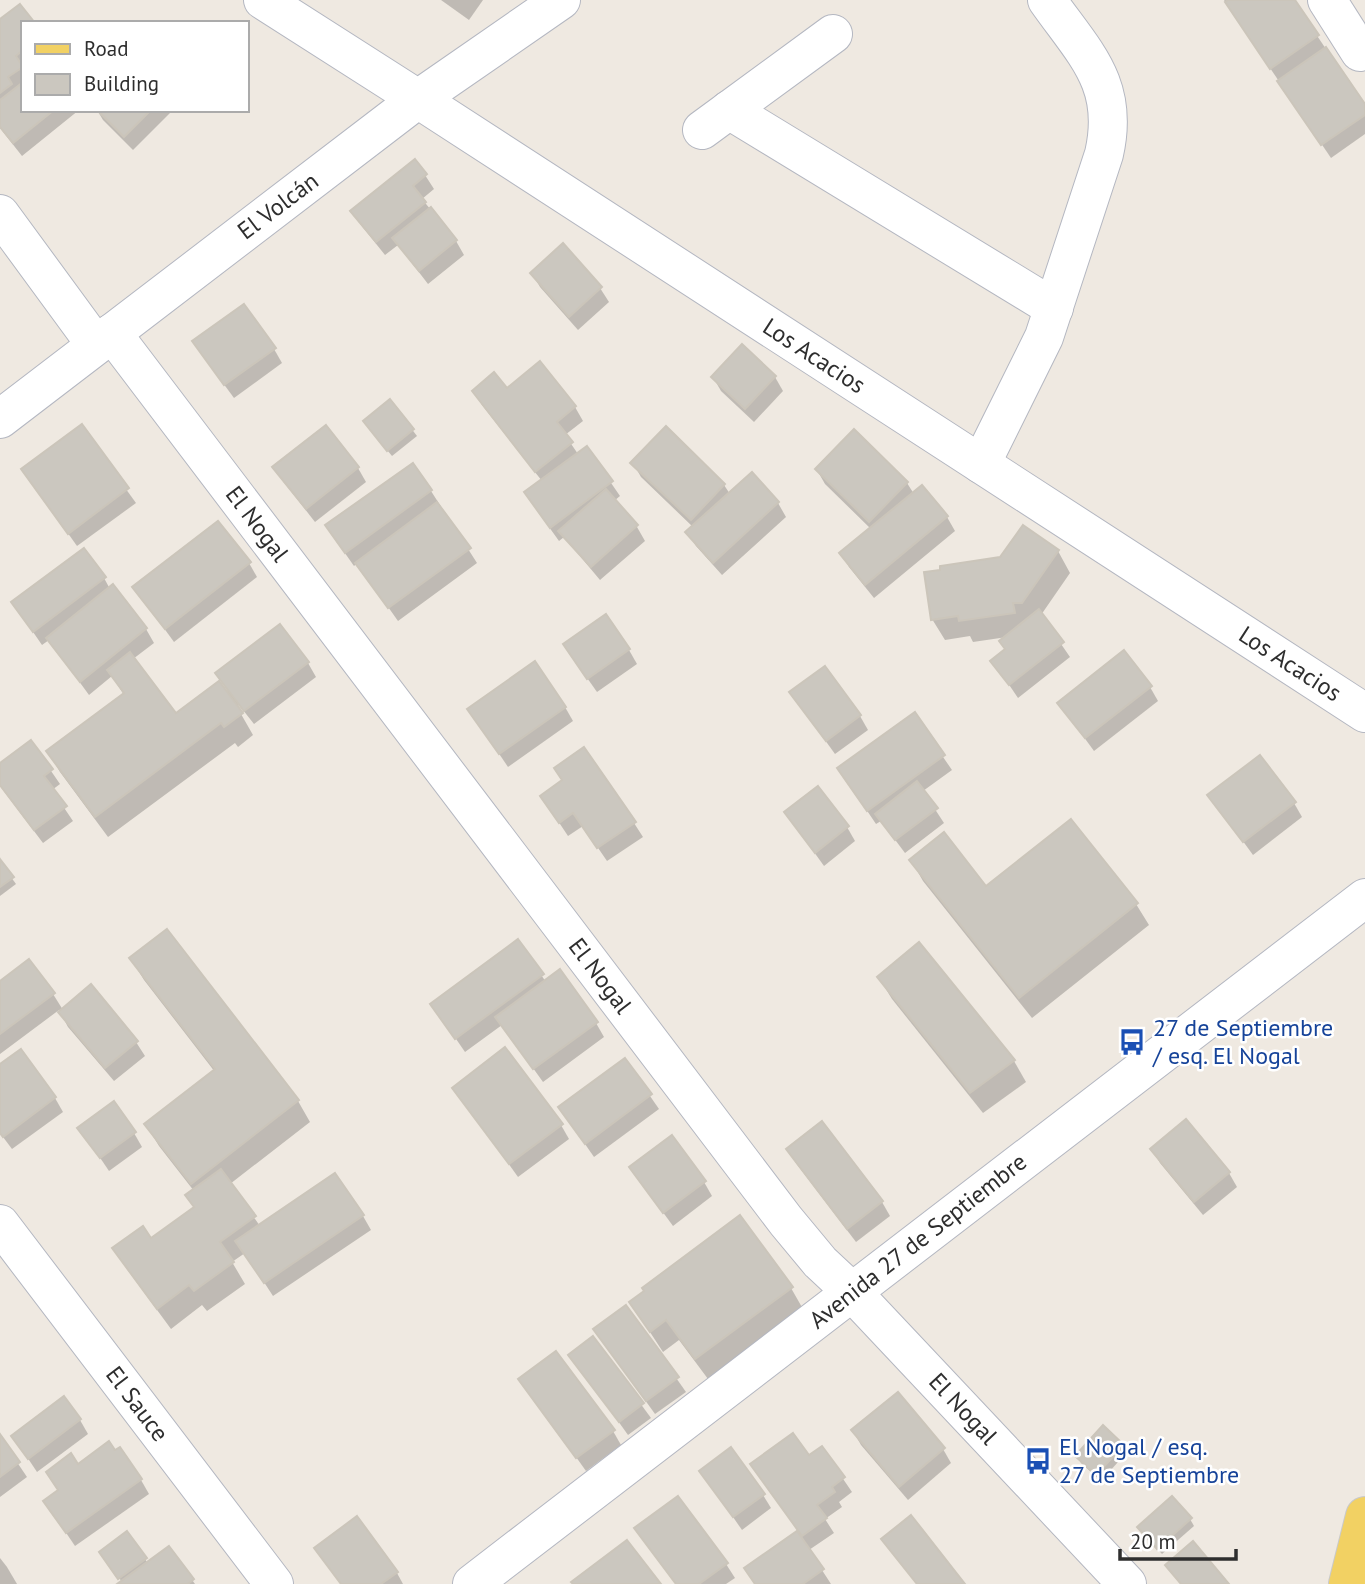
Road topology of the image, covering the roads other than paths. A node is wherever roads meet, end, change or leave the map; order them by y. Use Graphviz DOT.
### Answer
graph roads {
  1 [pos="263,0"];
  2 [pos="561,0"];
  3 [pos="1047,0"];
  4 [pos="1327,0"];
  5 [pos="833,34"];
  6 [pos="1363,47"];
  7 [pos="418,99"];
  8 [pos="0,214"];
  9 [pos="1054,308"];
  10 [pos="104,339"];
  11 [pos="0,419"];
  12 [pos="981,464"];
  13 [pos="1365,713"];
  14 [pos="1365,898"];
  15 [pos="0,1223"];
  16 [pos="852,1292"];
  17 [pos="1365,1516"];
  18 [pos="274,1584"];
  19 [pos="472,1584"];
  20 [pos="1127,1584"];
  21 [pos="1348,1584"];
  1 -- 7 [label="street, Los Acacios"];
  2 -- 7 [label="street, El Volcán"];
  3 -- 9 [label="street"];
  4 -- 6 [label="street"];
  5 -- 9 [label="street"];
  7 -- 10 [label="street, El Volcán"];
  7 -- 12 [label="street, Los Acacios"];
  8 -- 10 [label="street, El Nogal"];
  9 -- 12 [label="street"];
  10 -- 11 [label="street, El Volcán"];
  10 -- 16 [label="street, El Nogal"];
  12 -- 13 [label="street, Los Acacios"];
  14 -- 16 [label="street, Avenida 27 de Septiembre"];
  15 -- 18 [label="street, El Sauce"];
  16 -- 19 [label="street, Avenida 27 de Septiembre"];
  16 -- 20 [label="street, El Nogal"];
  17 -- 21 [label="main road"];
}
